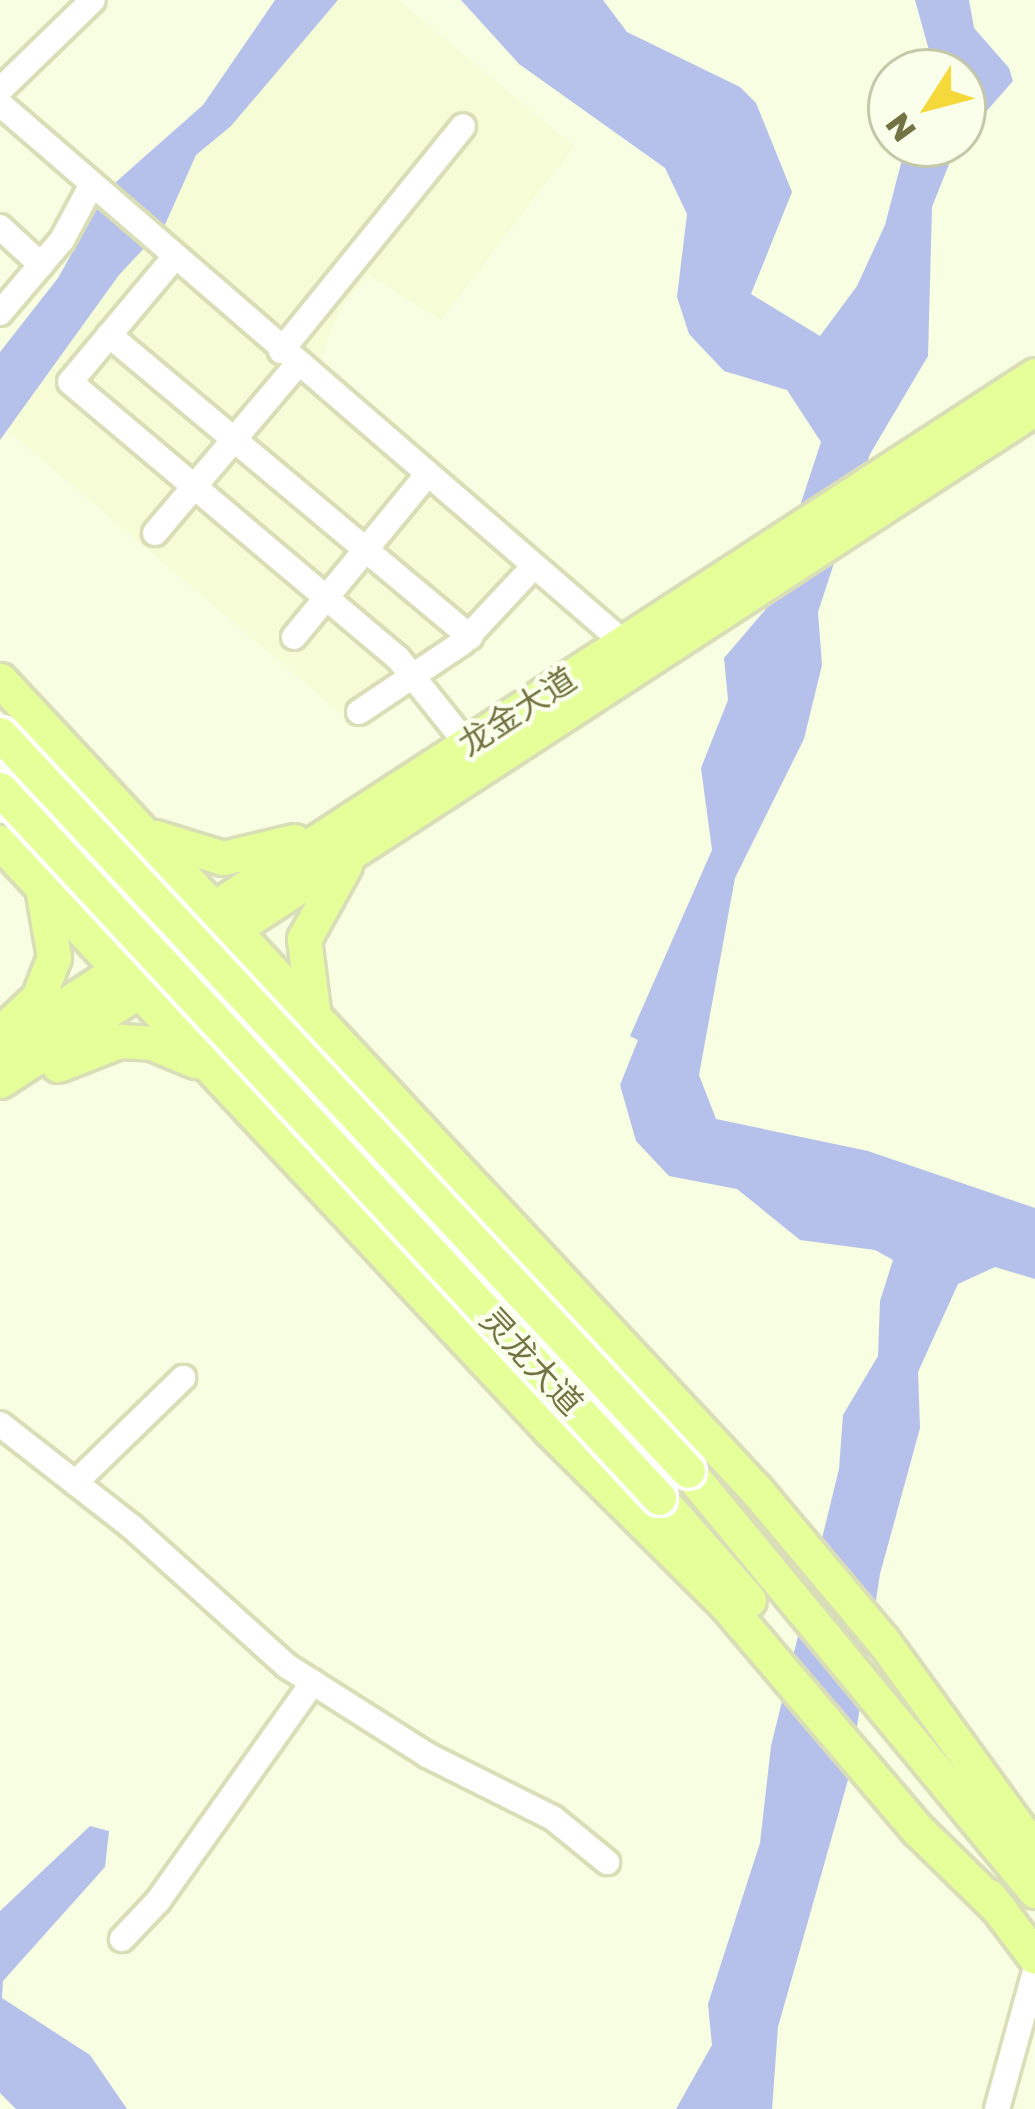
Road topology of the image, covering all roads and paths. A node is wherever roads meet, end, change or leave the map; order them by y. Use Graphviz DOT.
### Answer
graph roads {
  1 [pos="93,0"];
  2 [pos="0,90"];
  3 [pos="0,104"];
  4 [pos="464,126"];
  5 [pos="94,189"];
  6 [pos="0,227"];
  7 [pos="167,254"];
  8 [pos="41,265"];
  9 [pos="0,314"];
  10 [pos="110,335"];
  11 [pos="289,358"];
  12 [pos="1035,375"];
  13 [pos="1028,420"];
  14 [pos="234,440"];
  15 [pos="427,475"];
  16 [pos="194,487"];
  17 [pos="155,533"];
  18 [pos="365,550"];
  19 [pos="534,566"];
  20 [pos="326,598"];
  21 [pos="294,637"];
  22 [pos="470,637"];
  23 [pos="623,642"];
  24 [pos="412,672"];
  25 [pos="0,680"];
  26 [pos="359,712"];
  27 [pos="0,734"];
  28 [pos="467,744"];
  29 [pos="0,789"];
  30 [pos="126,815"];
  31 [pos="355,834"];
  32 [pos="0,842"];
  33 [pos="32,876"];
  34 [pos="223,919"];
  35 [pos="129,981"];
  36 [pos="320,1022"];
  37 [pos="0,1030"];
  38 [pos="0,1047"];
  39 [pos="211,1069"];
  40 [pos="0,1081"];
  41 [pos="0,1100"];
  42 [pos="183,1378"];
  43 [pos="0,1424"];
  44 [pos="75,1483"];
  45 [pos="760,1629"];
  46 [pos="313,1682"];
  47 [pos="1035,1850"];
  48 [pos="607,1862"];
  49 [pos="1035,1891"];
  50 [pos="1001,1911"];
  51 [pos="122,1939"];
  52 [pos="1035,1957"];
  53 [pos="1035,1971"];
  54 [pos="997,2109"];
  1 -- 2 [label="street"];
  3 -- 5 [label="street"];
  4 -- 11 [label="street"];
  5 -- 7 [label="street"];
  5 -- 8 [label="street"];
  6 -- 8 [label="street"];
  7 -- 10 [label="street"];
  7 -- 11 [label="street"];
  8 -- 9 [label="street"];
  10 -- 14 [label="street"];
  10 -- 16 [label="street"];
  11 -- 14 [label="street"];
  11 -- 15 [label="street"];
  12 -- 23 [label="main road, 龙金大道"];
  13 -- 31 [label="main road, 龙金大道"];
  14 -- 16 [label="street"];
  14 -- 18 [label="street"];
  15 -- 18 [label="street"];
  15 -- 19 [label="street"];
  16 -- 17 [label="street"];
  16 -- 20 [label="street"];
  18 -- 20 [label="street"];
  18 -- 22 [label="street"];
  19 -- 22 [label="street"];
  19 -- 23 [label="street"];
  20 -- 21 [label="street"];
  20 -- 24 [label="street"];
  22 -- 24 [label="street"];
  23 -- 28 [label="main road, 龙金大道"];
  24 -- 26 [label="street"];
  24 -- 28 [label="street"];
  25 -- 30 [label="main road"];
  27 -- 49 [label="main road, 灵龙大道, bridge"];
  28 -- 31 [label="main road, 龙金大道"];
  29 -- 45 [label="main road, 灵龙大道, bridge"];
  30 -- 31 [label="main road"];
  30 -- 34 [label="main road"];
  31 -- 34 [label="main road, 龙金大道"];
  31 -- 36 [label="main road"];
  32 -- 33 [label="main road"];
  33 -- 35 [label="main road"];
  33 -- 37 [label="main road"];
  34 -- 35 [label="main road, 龙金大道"];
  34 -- 36 [label="main road"];
  35 -- 38 [label="main road, 龙金大道"];
  35 -- 39 [label="main road"];
  35 -- 40 [label="main road, 龙金大道"];
  36 -- 47 [label="main road"];
  39 -- 41 [label="main road"];
  39 -- 45 [label="main road"];
  42 -- 44 [label="street"];
  43 -- 44 [label="street"];
  44 -- 46 [label="street"];
  45 -- 50 [label="main road, 灵龙大道"];
  45 -- 50 [label="main road"];
  46 -- 48 [label="street"];
  46 -- 51 [label="street"];
  50 -- 52 [label="main road, 灵龙大道"];
  53 -- 54 [label="street"];
}
